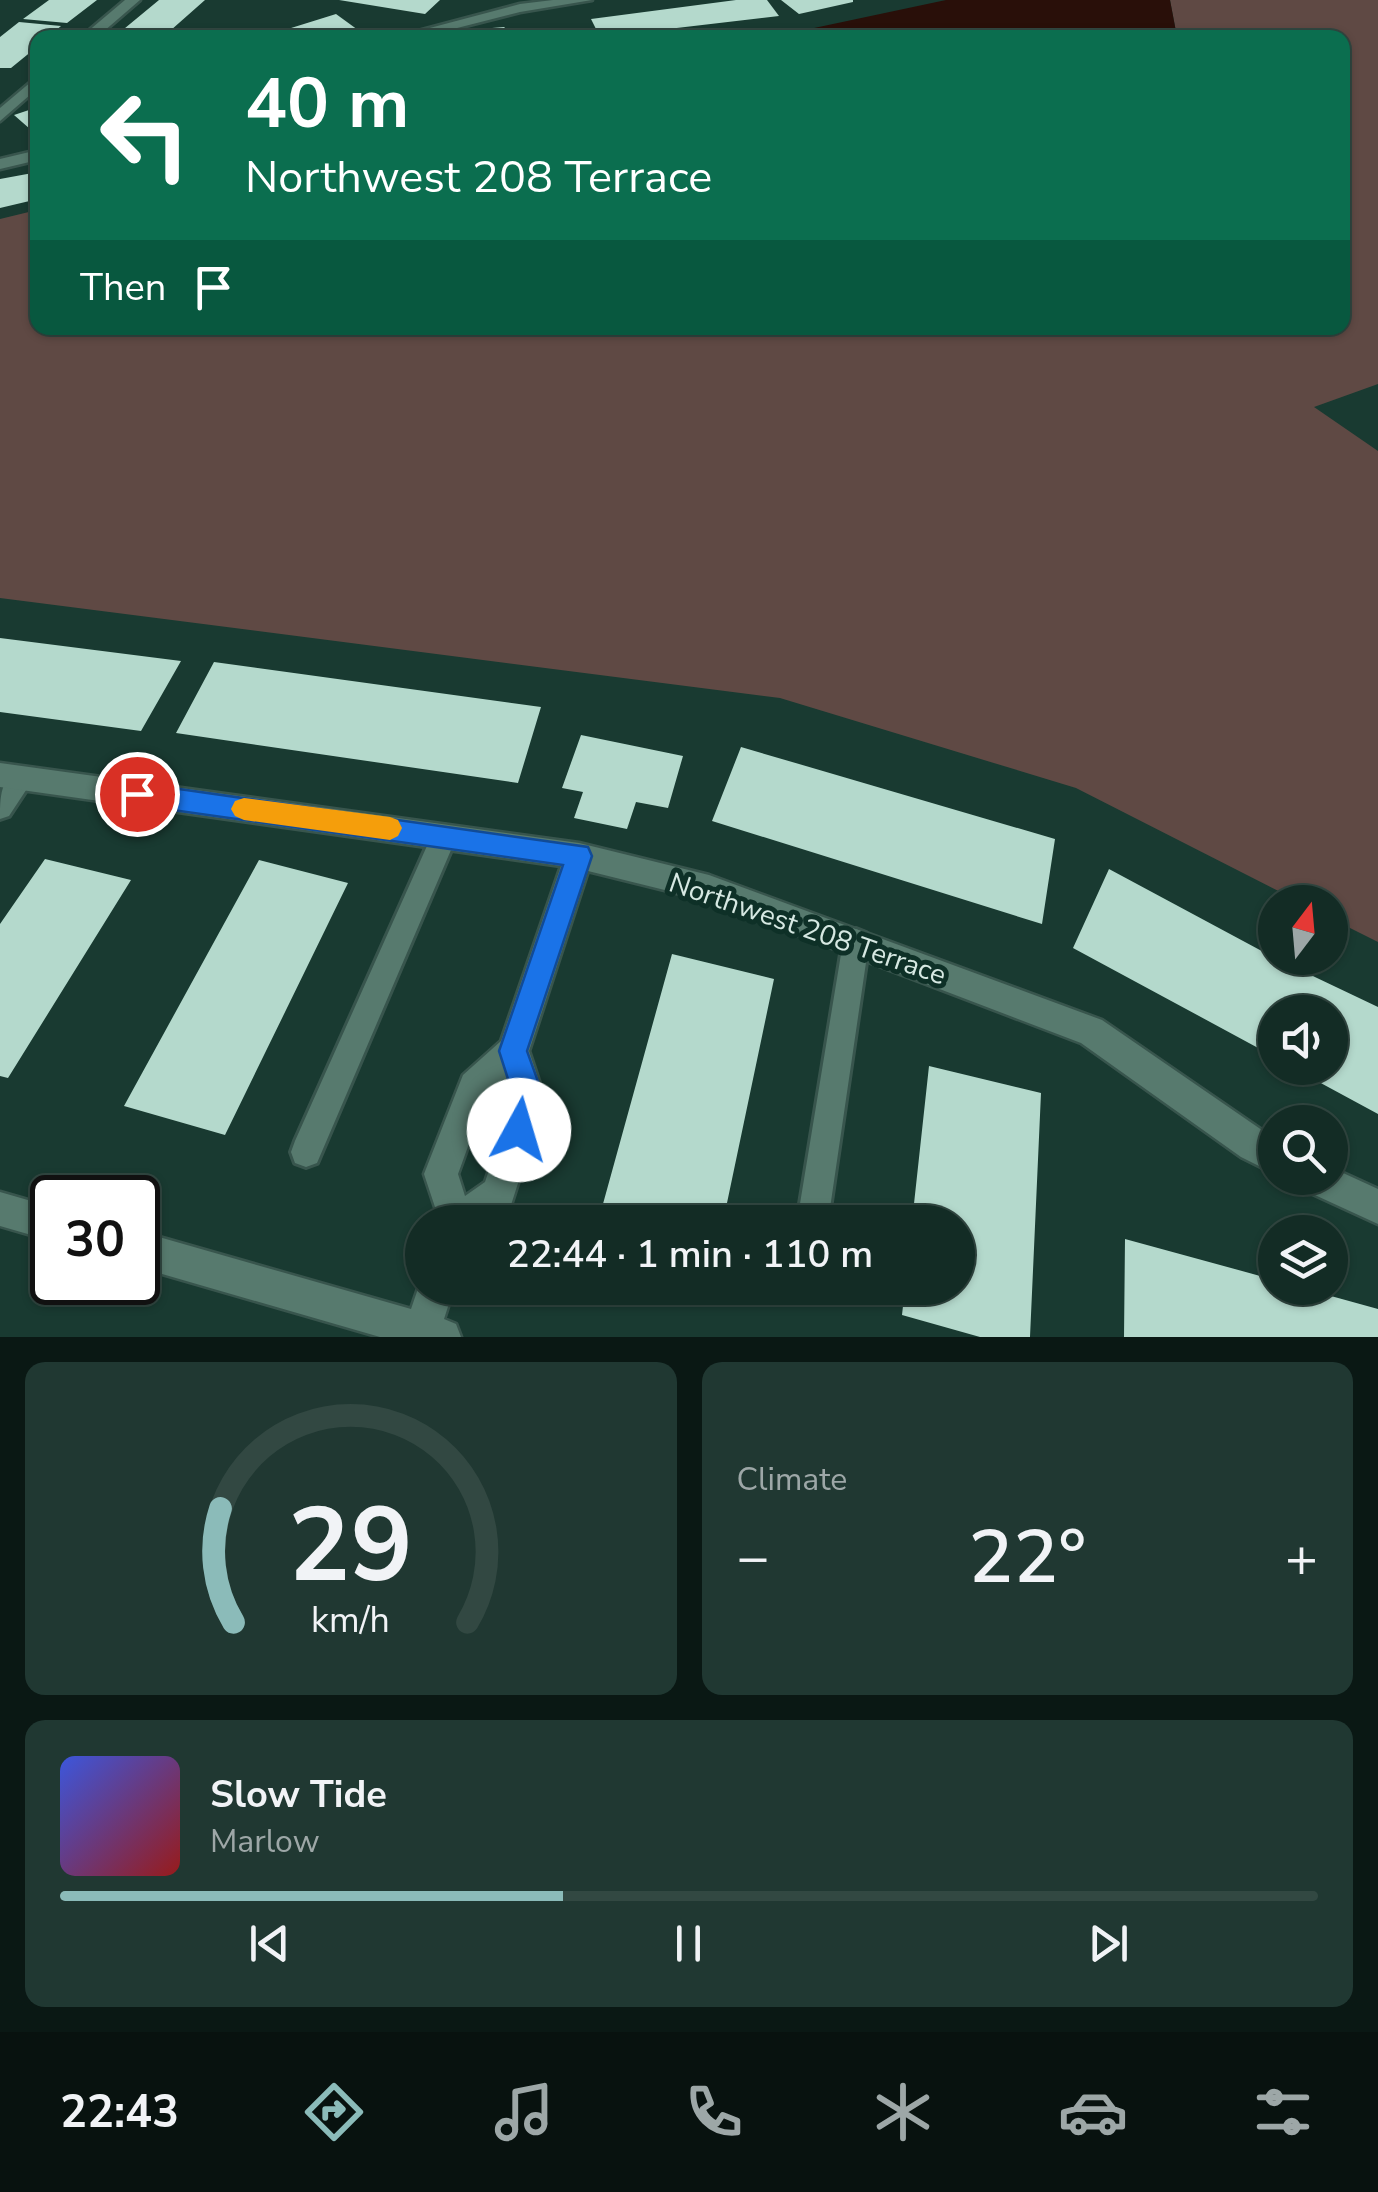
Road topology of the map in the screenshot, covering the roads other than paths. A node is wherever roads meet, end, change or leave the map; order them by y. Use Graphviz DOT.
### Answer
graph roads {
  1 [pos="133,0"];
  2 [pos="584,0"];
  3 [pos="487,8"];
  4 [pos="97,30"];
  5 [pos="422,30"];
  6 [pos="30,88"];
  7 [pos="0,116"];
  8 [pos="30,157"];
  9 [pos="0,164"];
  10 [pos="11,777"];
  11 [pos="0,808"];
  12 [pos="444,836"];
  13 [pos="579,856"];
  14 [pos="856,942"];
  15 [pos="513,1051"];
  16 [pos="1258,1148"];
  17 [pos="306,1152"];
  18 [pos="1348,1193"];
  19 [pos="452,1205"];
  20 [pos="481,1205"];
  21 [pos="815,1205"];
  22 [pos="1378,1207"];
  23 [pos="0,1209"];
  24 [pos="30,1218"];
  25 [pos="160,1254"];
  26 [pos="435,1305"];
  27 [pos="432,1334"];
  1 -- 4 [label="street"];
  2 -- 3 [label="street"];
  3 -- 5 [label="street"];
  6 -- 7 [label="street"];
  8 -- 9 [label="street"];
  10 -- 11 [label="lane"];
  10 -- 12 [label="street, Northwest 208 Terrace"];
  12 -- 13 [label="street, Northwest 208 Terrace"];
  12 -- 17 [label="lane"];
  13 -- 14 [label="street, Northwest 208 Terrace"];
  13 -- 15 [label="street"];
  14 -- 16 [label="street, Northwest 208 Terrace"];
  14 -- 21 [label="lane"];
  15 -- 19 [label="street"];
  15 -- 20 [label="street"];
  18 -- 22 [label="street"];
  23 -- 24 [label="street"];
  25 -- 27 [label="street"];
  26 -- 27 [label="street"];
}
